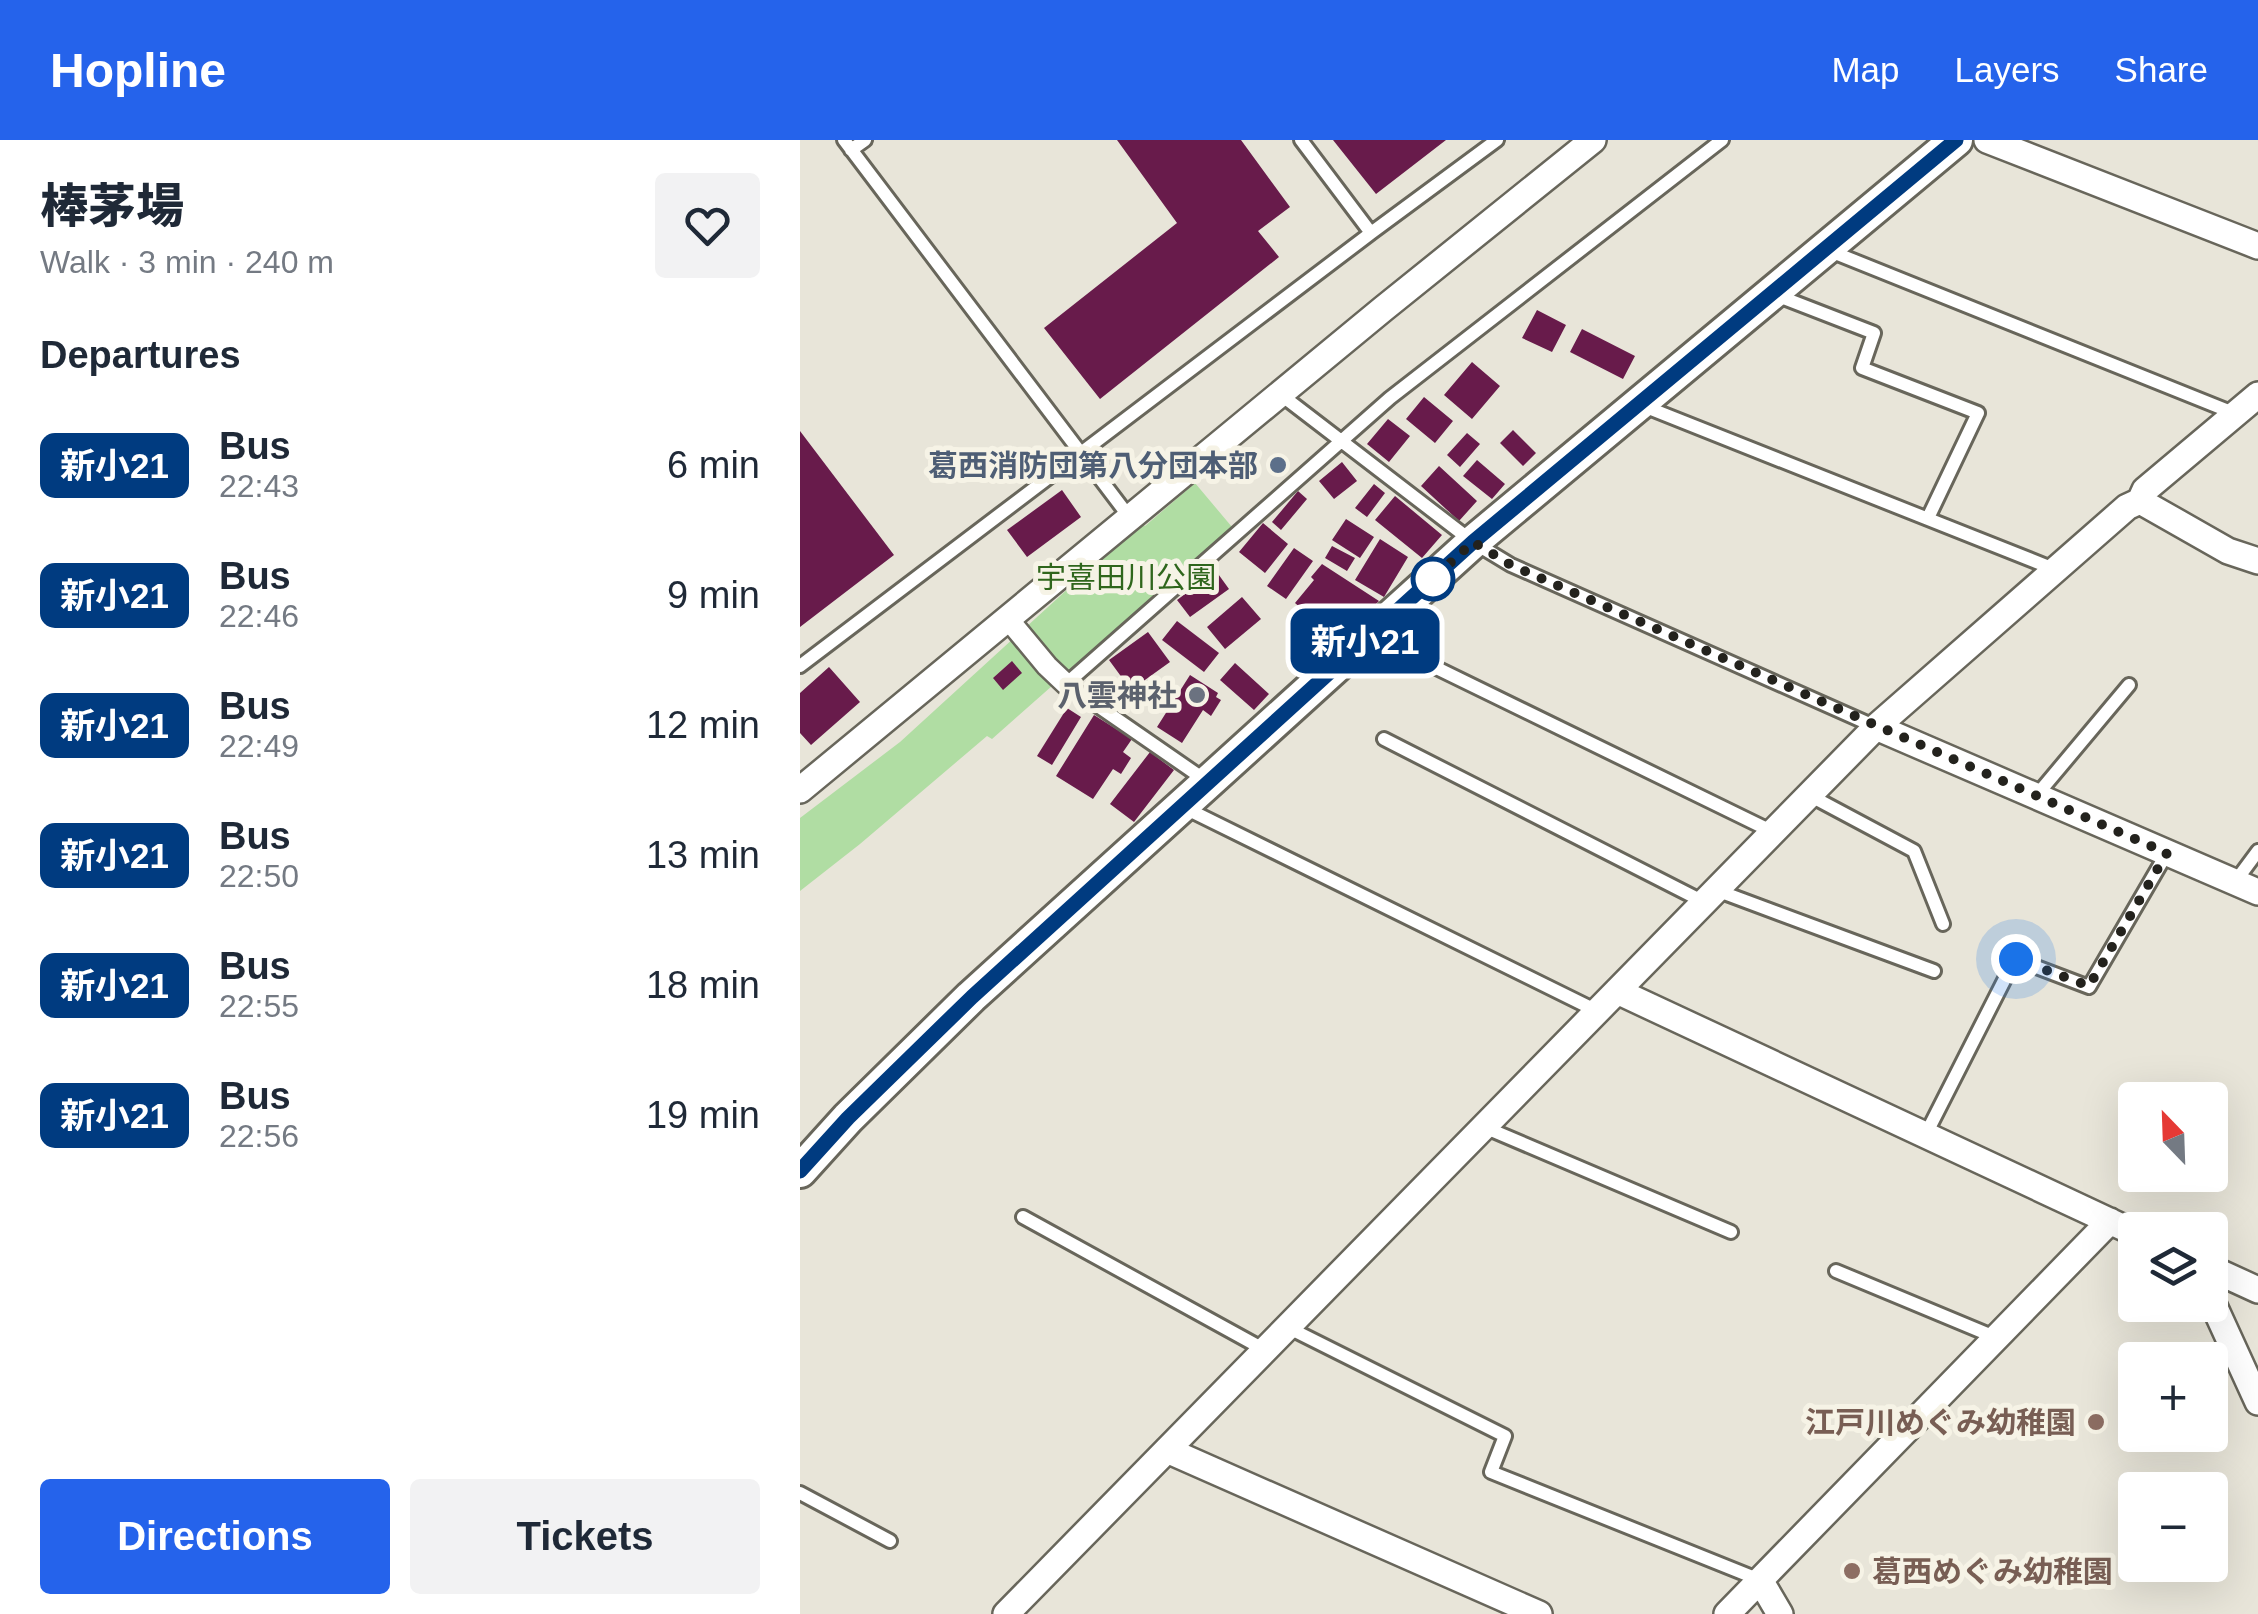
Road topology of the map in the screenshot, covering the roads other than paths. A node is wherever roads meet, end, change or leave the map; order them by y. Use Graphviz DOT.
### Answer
graph roads {
  1 [pos="866,140"];
  2 [pos="1301,140"];
  3 [pos="1496,140"];
  4 [pos="1593,140"];
  5 [pos="1722,140"];
  6 [pos="1956,140"];
  7 [pos="1987,140"];
  8 [pos="848,145"];
  9 [pos="1371,233"];
  10 [pos="2258,246"];
  11 [pos="1824,248"];
  12 [pos="1770,294"];
  13 [pos="1280,394"];
  14 [pos="2258,395"];
  15 [pos="1638,404"];
  16 [pos="2236,414"];
  17 [pos="1340,442"];
  18 [pos="1081,453"];
  19 [pos="2140,502"];
  20 [pos="1130,518"];
  21 [pos="1928,518"];
  22 [pos="1473,542"];
  23 [pos="2258,561"];
  24 [pos="2056,570"];
  25 [pos="1008,619"];
  26 [pos="1370,636"];
  27 [pos="800,666"];
  28 [pos="1066,684"];
  29 [pos="2129,685"];
  30 [pos="1876,727"];
  31 [pos="1384,739"];
  32 [pos="1207,781"];
  33 [pos="800,790"];
  34 [pos="1809,795"];
  35 [pos="2036,796"];
  36 [pos="1181,806"];
  37 [pos="1773,832"];
  38 [pos="2258,850"];
  39 [pos="2167,853"];
  40 [pos="2246,887"];
  41 [pos="1710,896"];
  42 [pos="1943,924"];
  43 [pos="1934,970"];
  44 [pos="1617,991"];
  45 [pos="1598,1011"];
  46 [pos="1484,1127"];
  47 [pos="1925,1136"];
  48 [pos="800,1170"];
  49 [pos="1022,1216"];
  50 [pos="2110,1221"];
  51 [pos="2118,1225"];
  52 [pos="1731,1232"];
  53 [pos="1836,1271"];
  54 [pos="2228,1274"];
  55 [pos="2255,1284"];
  56 [pos="2221,1322"];
  57 [pos="1288,1327"];
  58 [pos="1997,1338"];
  59 [pos="1265,1350"];
  60 [pos="2258,1402"];
  61 [pos="1167,1450"];
  62 [pos="800,1493"];
  63 [pos="890,1540"];
  64 [pos="1760,1580"];
  65 [pos="1006,1614"];
  66 [pos="1539,1614"];
  67 [pos="1727,1614"];
  68 [pos="1780,1614"];
  1 -- 8 [label="lane"];
  2 -- 9 [label="lane"];
  3 -- 9 [label="lane"];
  4 -- 13 [label="street"];
  5 -- 17 [label="lane"];
  6 -- 11 [label="street"];
  7 -- 10 [label="street"];
  8 -- 18 [label="lane"];
  9 -- 18 [label="lane"];
  11 -- 12 [label="street"];
  11 -- 16 [label="lane"];
  12 -- 15 [label="street"];
  12 -- 21 [label="lane"];
  13 -- 17 [label="lane"];
  13 -- 20 [label="street"];
  14 -- 16 [label="street"];
  15 -- 21 [label="lane"];
  15 -- 22 [label="street"];
  16 -- 19 [label="street"];
  17 -- 22 [label="lane"];
  17 -- 28 [label="lane"];
  18 -- 20 [label="lane"];
  18 -- 27 [label="lane"];
  19 -- 23 [label="street"];
  19 -- 24 [label="street"];
  20 -- 25 [label="street"];
  21 -- 24 [label="lane"];
  22 -- 26 [label="street"];
  22 -- 30 [label="lane"];
  24 -- 30 [label="street"];
  25 -- 28 [label="street"];
  25 -- 33 [label="street"];
  26 -- 32 [label="street"];
  26 -- 37 [label="lane"];
  28 -- 32 [label="lane"];
  29 -- 35 [label="lane"];
  30 -- 34 [label="street"];
  30 -- 35 [label="street"];
  31 -- 41 [label="lane"];
  32 -- 36 [label="street"];
  34 -- 37 [label="street"];
  34 -- 42 [label="lane"];
  35 -- 39 [label="street"];
  36 -- 45 [label="lane"];
  36 -- 48 [label="street"];
  37 -- 41 [label="street"];
  38 -- 40 [label="lane"];
  39 -- 40 [label="street"];
  39 -- 47 [label="lane"];
  41 -- 43 [label="lane"];
  41 -- 44 [label="street"];
  44 -- 45 [label="street"];
  44 -- 47 [label="street"];
  45 -- 46 [label="street"];
  46 -- 52 [label="lane"];
  46 -- 57 [label="street"];
  47 -- 50 [label="street"];
  49 -- 59 [label="lane"];
  50 -- 51 [label="street"];
  50 -- 58 [label="street"];
  53 -- 58 [label="lane"];
  54 -- 55 [label="street"];
  56 -- 60 [label="street"];
  57 -- 59 [label="street"];
  57 -- 64 [label="lane"];
  58 -- 64 [label="street"];
  59 -- 61 [label="street"];
  61 -- 65 [label="street"];
  61 -- 66 [label="street"];
  62 -- 63 [label="lane"];
  64 -- 67 [label="street"];
  64 -- 68 [label="street"];
}
